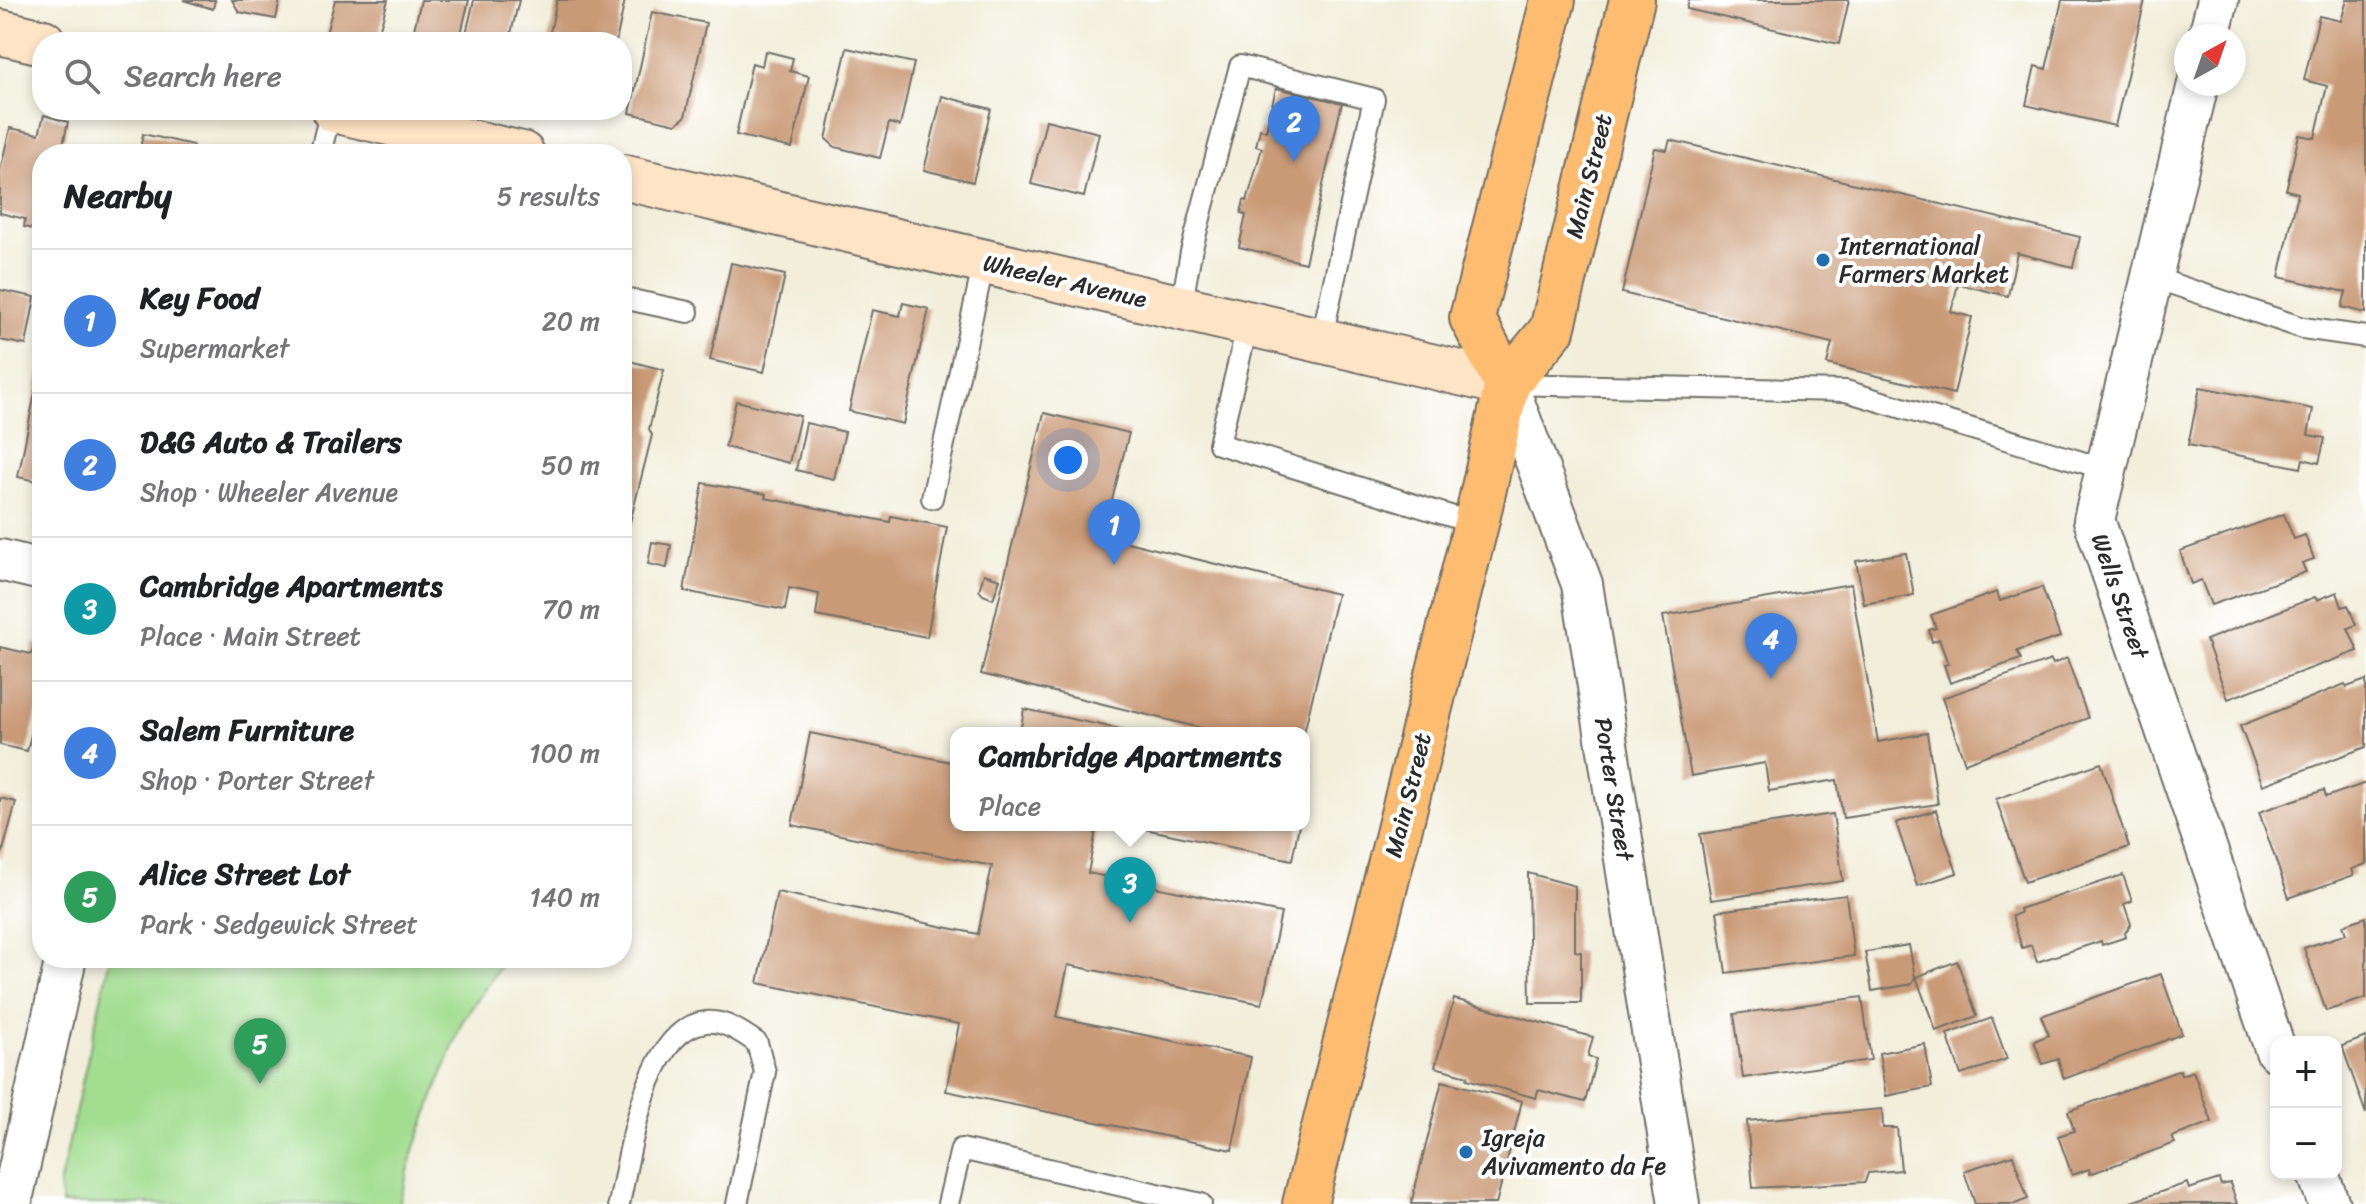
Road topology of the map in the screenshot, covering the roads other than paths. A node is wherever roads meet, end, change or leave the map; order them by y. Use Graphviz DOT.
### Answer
graph roads {
  1 [pos="1632,0"];
  2 [pos="2218,0"];
  3 [pos="1545,2"];
  4 [pos="2212,24"];
  5 [pos="0,32"];
  6 [pos="32,39"];
  7 [pos="2195,96"];
  8 [pos="329,120"];
  9 [pos="375,120"];
  10 [pos="323,144"];
  11 [pos="479,144"];
  12 [pos="632,179"];
  13 [pos="984,262"];
  14 [pos="2152,277"];
  15 [pos="632,300"];
  16 [pos="1181,308"];
  17 [pos="688,312"];
  18 [pos="1248,323"];
  19 [pos="2366,337"];
  20 [pos="1321,341"];
  21 [pos="1507,384"];
  22 [pos="2105,469"];
  23 [pos="932,498"];
  24 [pos="1476,524"];
  25 [pos="0,560"];
  26 [pos="32,568"];
  27 [pos="64,968"];
  28 [pos="2271,1036"];
  29 [pos="2320,1180"];
  30 [pos="11,1204"];
  31 [pos="619,1204"];
  32 [pos="737,1204"];
  33 [pos="948,1204"];
  34 [pos="1196,1204"];
  35 [pos="1305,1204"];
  36 [pos="1679,1204"];
  37 [pos="2329,1204"];
  1 -- 21 [label="main road, Main Street"];
  2 -- 4 [label="street"];
  3 -- 21 [label="main road"];
  5 -- 6 [label="street"];
  7 -- 14 [label="street, Wells Street"];
  8 -- 10 [label="lane"];
  9 -- 11 [label="street"];
  12 -- 13 [label="street, Wheeler Avenue"];
  13 -- 16 [label="street, Wheeler Avenue"];
  13 -- 23 [label="lane"];
  14 -- 19 [label="lane"];
  14 -- 22 [label="street, Wells Street"];
  15 -- 17 [label="lane"];
  16 -- 18 [label="street, Wheeler Avenue"];
  16 -- 20 [label="lane"];
  18 -- 20 [label="street, Wheeler Avenue"];
  18 -- 24 [label="lane"];
  20 -- 21 [label="street, Wheeler Avenue"];
  21 -- 22 [label="lane"];
  21 -- 24 [label="main road, Main Street"];
  21 -- 36 [label="street, Porter Street"];
  22 -- 28 [label="street, Wells Street"];
  24 -- 35 [label="main road, Main Street"];
  25 -- 26 [label="street"];
  27 -- 30 [label="street"];
  29 -- 37 [label="street"];
  31 -- 32 [label="lane"];
  33 -- 34 [label="lane"];
}
